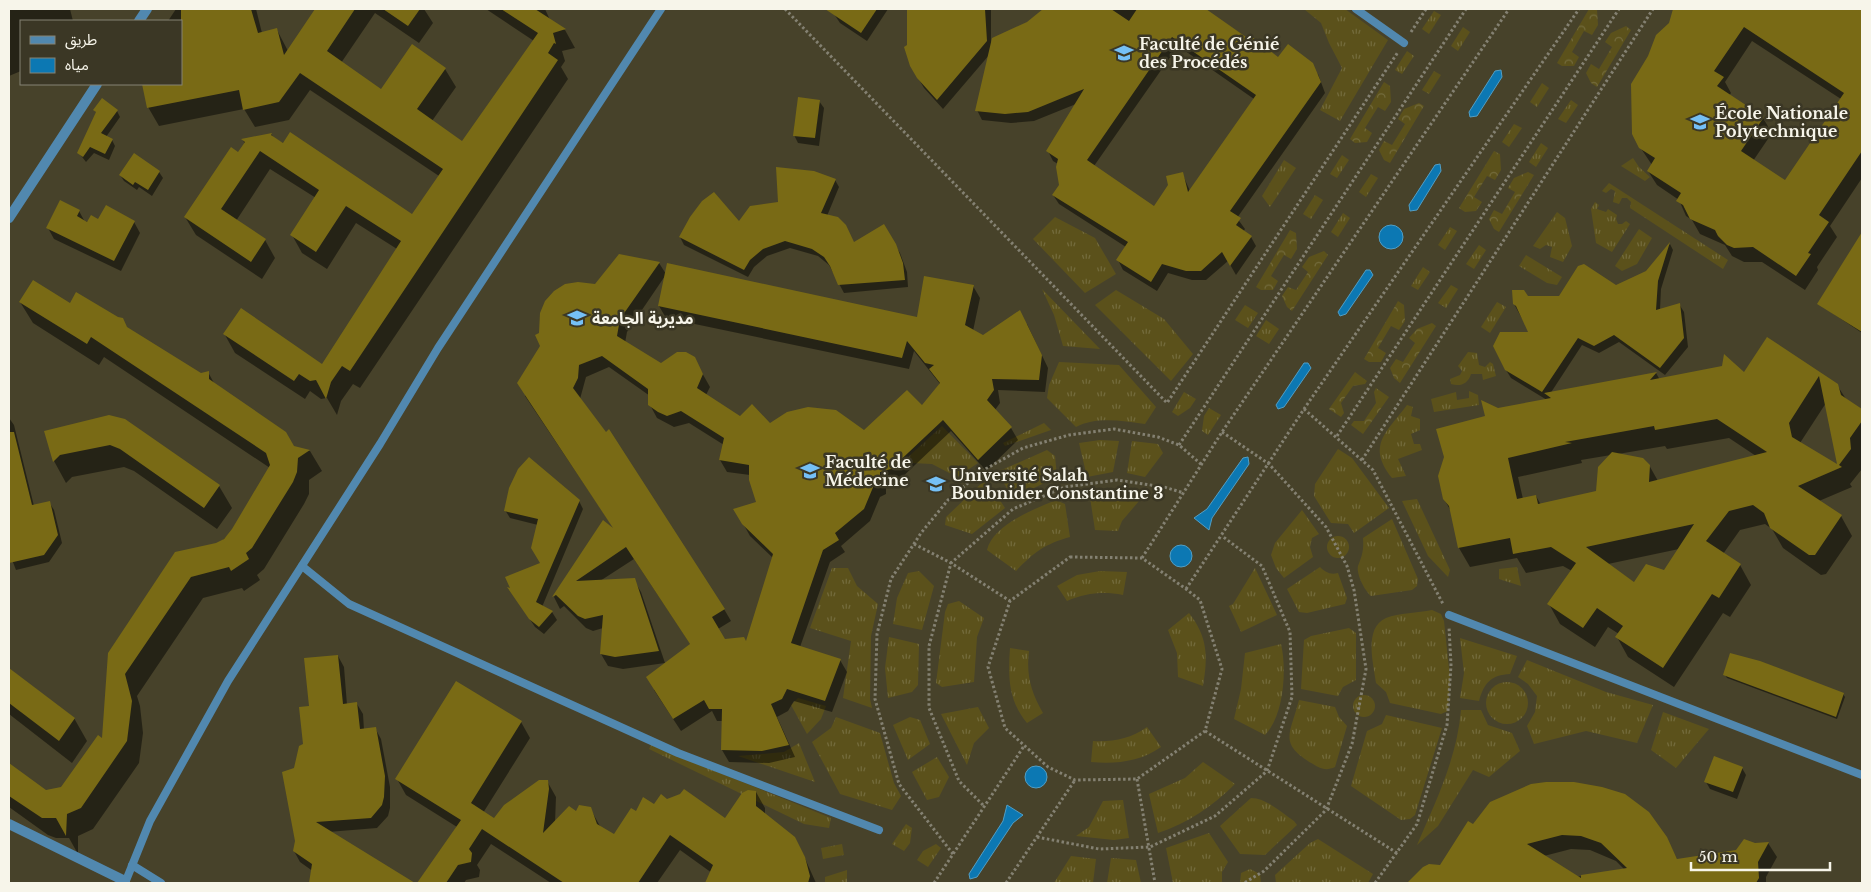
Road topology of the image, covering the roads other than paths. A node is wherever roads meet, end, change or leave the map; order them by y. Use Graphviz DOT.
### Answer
graph roads {
  1 [pos="147,9"];
  2 [pos="659,9"];
  3 [pos="1356,9"];
  4 [pos="140,20"];
  5 [pos="1404,43"];
  6 [pos="96,85"];
  7 [pos="9,218"];
  8 [pos="302,566"];
  9 [pos="1449,615"];
  10 [pos="1862,776"];
  11 [pos="9,824"];
  12 [pos="879,830"];
  13 [pos="132,865"];
  14 [pos="125,882"];
  15 [pos="161,883"];
  1 -- 4 [label="street"];
  2 -- 8 [label="lane"];
  3 -- 5 [label="lane"];
  6 -- 7 [label="street"];
  8 -- 12 [label="lane"];
  8 -- 13 [label="lane"];
  9 -- 10 [label="lane"];
  11 -- 14 [label="street"];
  13 -- 14 [label="lane"];
  13 -- 15 [label="lane"];
}
